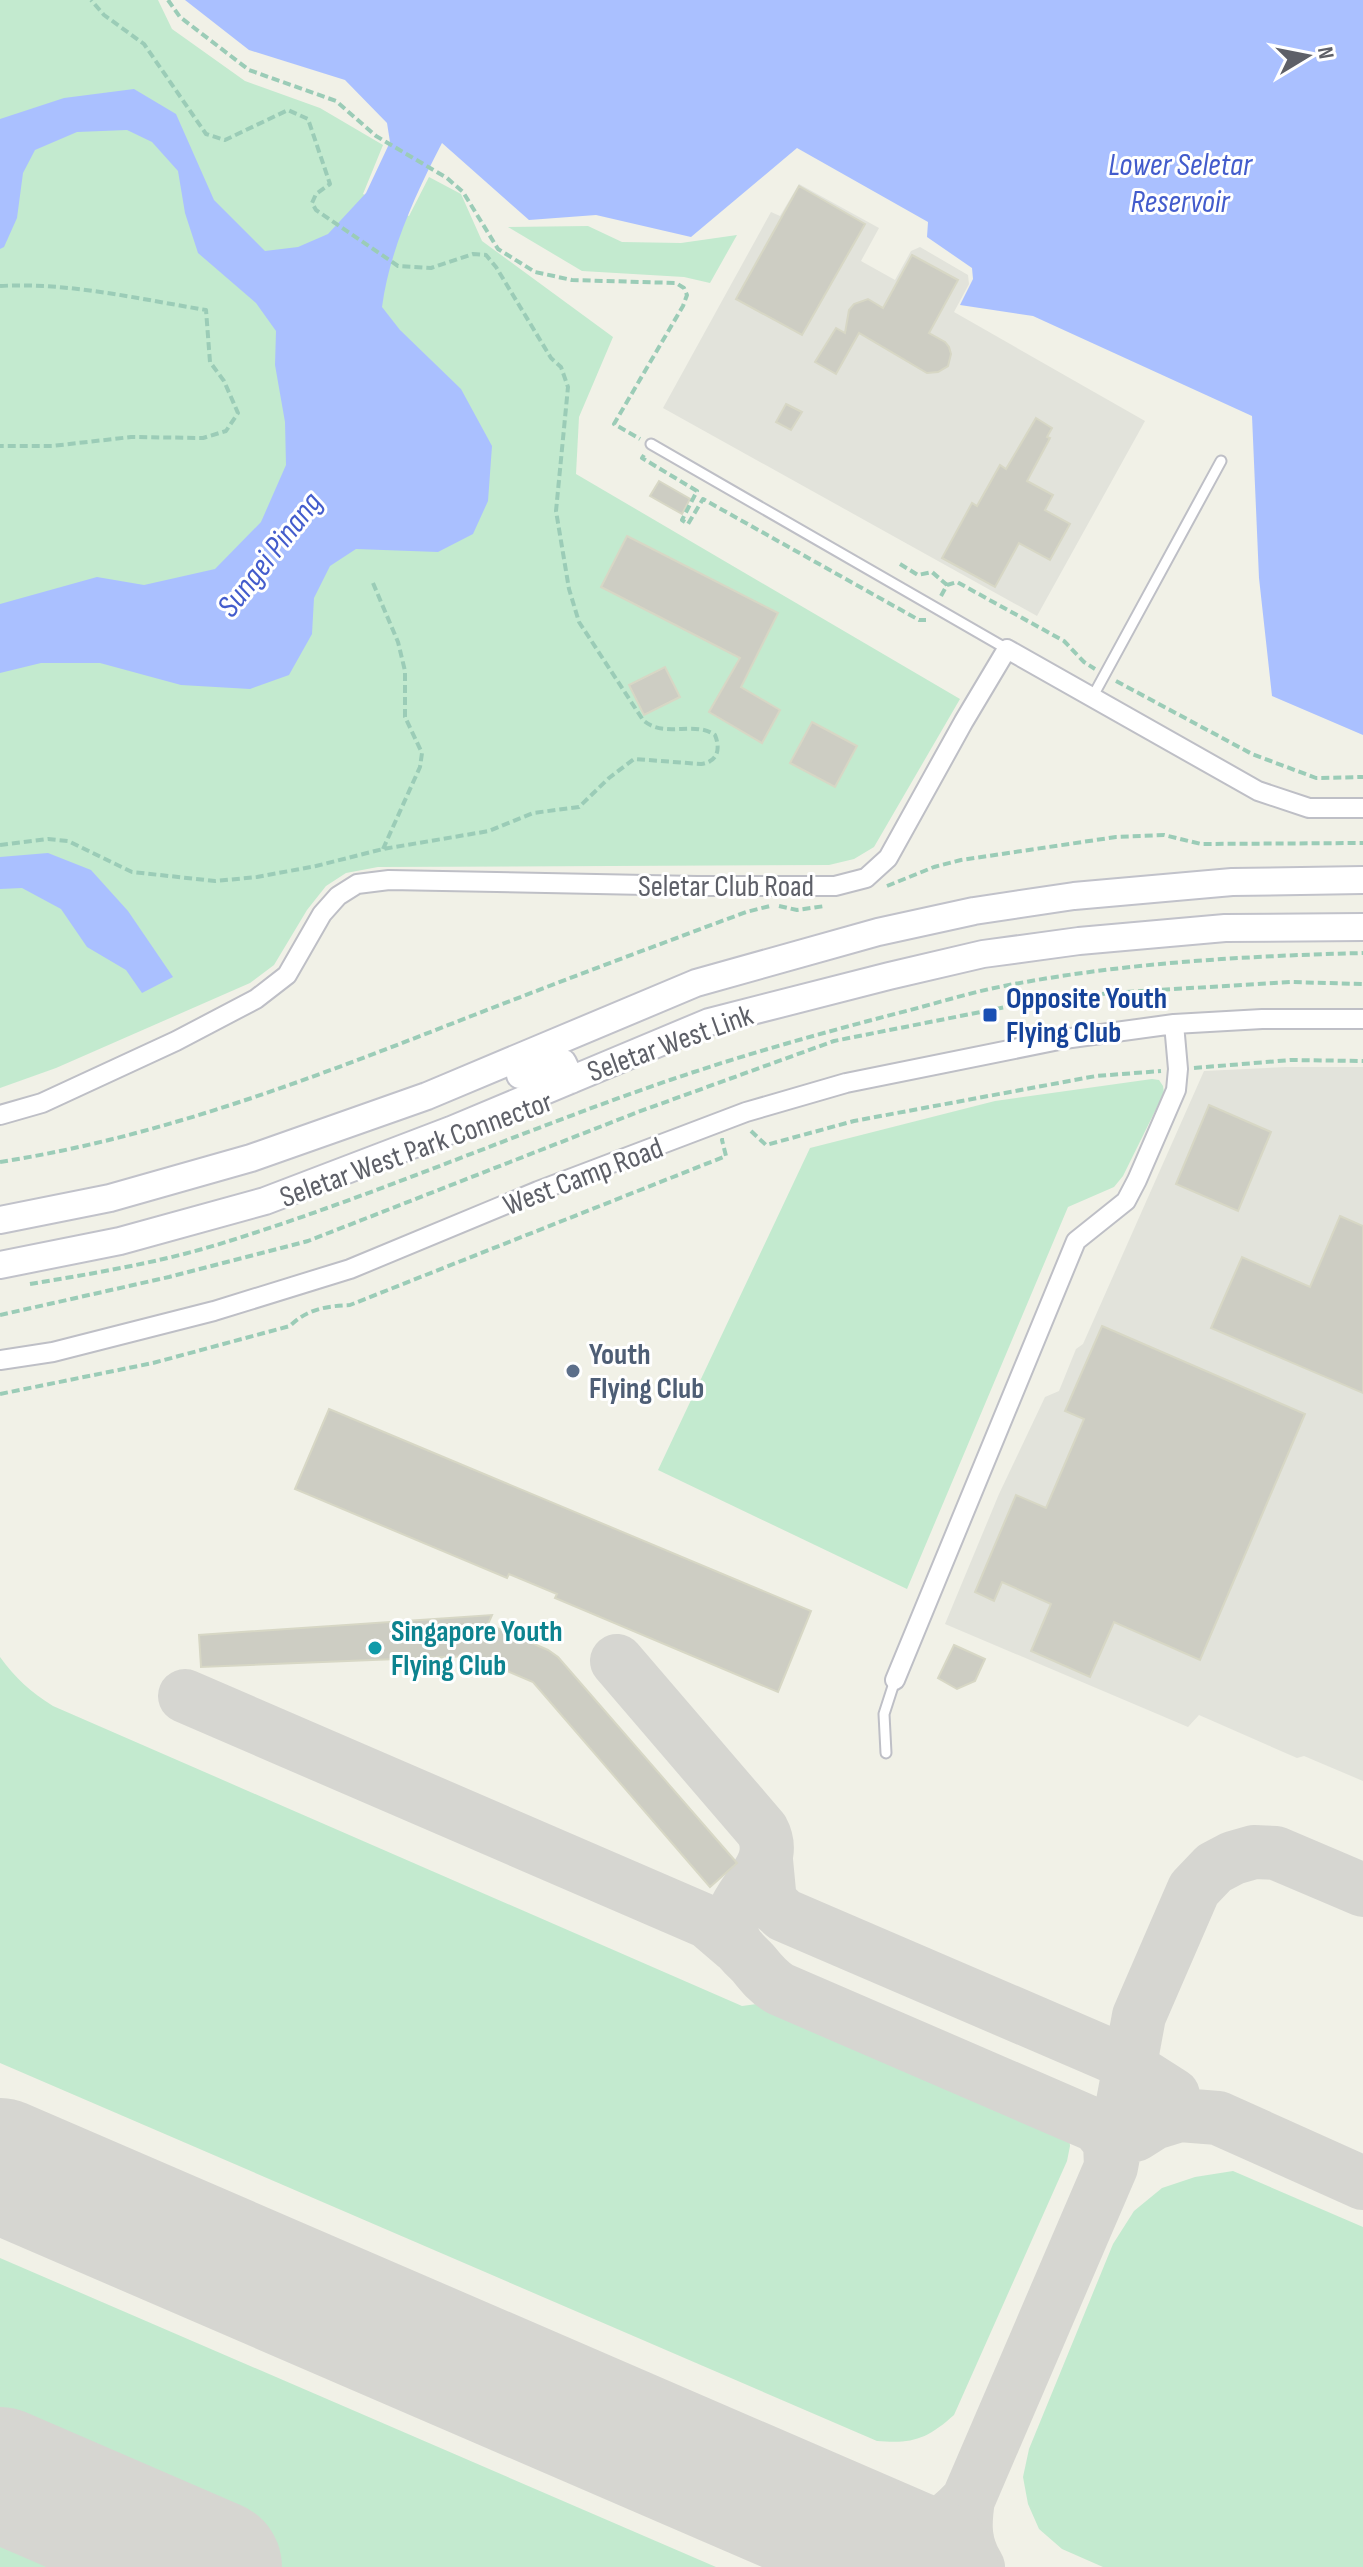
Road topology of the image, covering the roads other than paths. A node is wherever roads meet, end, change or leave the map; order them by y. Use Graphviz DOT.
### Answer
graph roads {
  1 [pos="651,444"];
  2 [pos="1221,461"];
  3 [pos="1007,649"];
  4 [pos="1093,696"];
  5 [pos="1363,808"];
  6 [pos="1363,880"];
  7 [pos="1363,927"];
  8 [pos="1363,1019"];
  9 [pos="1174,1024"];
  10 [pos="571,1080"];
  11 [pos="427,1096"];
  12 [pos="0,1115"];
  13 [pos="0,1220"];
  14 [pos="0,1265"];
  15 [pos="0,1360"];
  16 [pos="895,1680"];
  17 [pos="886,1753"];
  1 -- 3 [label="lane"];
  2 -- 4 [label="lane"];
  3 -- 4 [label="street"];
  3 -- 12 [label="street, Seletar Club Road"];
  4 -- 5 [label="street"];
  6 -- 11 [label="main road, Seletar West Link"];
  7 -- 10 [label="main road, Seletar West Link"];
  8 -- 9 [label="street, West Camp Road"];
  9 -- 15 [label="street, West Camp Road"];
  9 -- 16 [label="street"];
  10 -- 11 [label="main road"];
  10 -- 14 [label="main road, Seletar West Link"];
  11 -- 13 [label="main road, Seletar West Link"];
  16 -- 17 [label="lane"];
}
